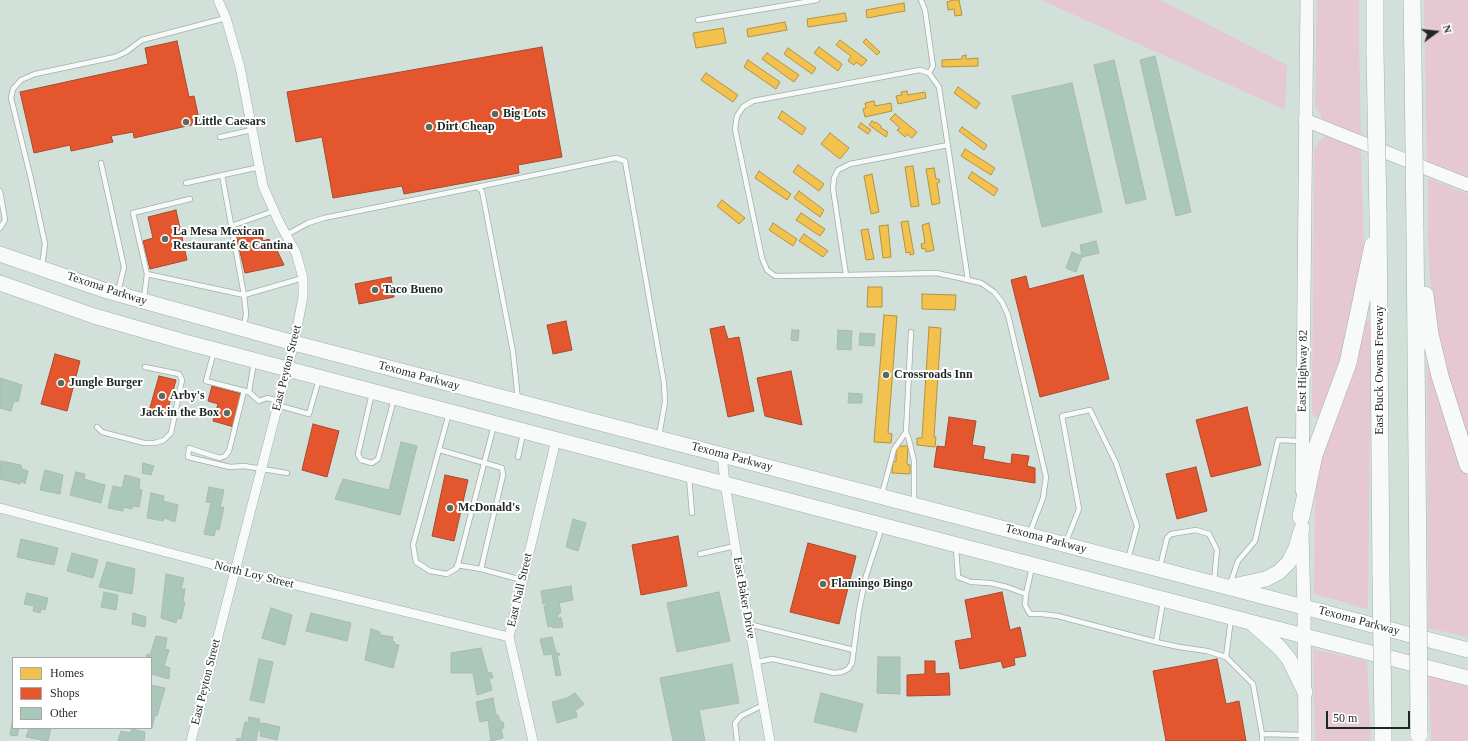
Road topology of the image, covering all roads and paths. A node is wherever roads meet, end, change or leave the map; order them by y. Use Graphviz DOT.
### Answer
graph roads {
  1 [pos="218,0"];
  2 [pos="817,0"];
  3 [pos="922,0"];
  4 [pos="1307,0"];
  5 [pos="1375,0"];
  6 [pos="1412,0"];
  7 [pos="226,18"];
  8 [pos="698,20"];
  9 [pos="929,73"];
  10 [pos="1305,120"];
  11 [pos="252,130"];
  12 [pos="220,137"];
  13 [pos="948,145"];
  14 [pos="102,164"];
  15 [pos="260,167"];
  16 [pos="222,175"];
  17 [pos="186,183"];
  18 [pos="1468,185"];
  19 [pos="477,188"];
  20 [pos="0,191"];
  21 [pos="190,199"];
  22 [pos="274,212"];
  23 [pos="1379,221"];
  24 [pos="231,226"];
  25 [pos="0,228"];
  26 [pos="286,235"];
  27 [pos="0,254"];
  28 [pos="1416,254"];
  29 [pos="42,268"];
  30 [pos="147,274"];
  31 [pos="846,275"];
  32 [pos="303,278"];
  33 [pos="968,280"];
  34 [pos="0,283"];
  35 [pos="118,294"];
  36 [pos="244,295"];
  37 [pos="144,301"];
  38 [pos="244,329"];
  39 [pos="911,332"];
  40 [pos="294,343"];
  41 [pos="214,350"];
  42 [pos="254,360"];
  43 [pos="145,366"];
  44 [pos="287,369"];
  45 [pos="320,377"];
  46 [pos="372,391"];
  47 [pos="246,392"];
  48 [pos="394,397"];
  49 [pos="518,401"];
  50 [pos="278,403"];
  51 [pos="450,412"];
  52 [pos="495,424"];
  53 [pos="97,427"];
  54 [pos="523,431"];
  55 [pos="906,432"];
  56 [pos="659,438"];
  57 [pos="556,440"];
  58 [pos="1302,441"];
  59 [pos="440,450"];
  60 [pos="722,454"];
  61 [pos="518,457"];
  62 [pos="484,462"];
  63 [pos="1468,465"];
  64 [pos="261,468"];
  65 [pos="287,474"];
  66 [pos="688,474"];
  67 [pos="725,484"];
  68 [pos="882,496"];
  69 [pos="914,504"];
  70 [pos="0,508"];
  71 [pos="692,513"];
  72 [pos="1302,522"];
  73 [pos="883,525"];
  74 [pos="1029,534"];
  75 [pos="955,544"];
  76 [pos="1065,544"];
  77 [pos="735,546"];
  78 [pos="700,554"];
  79 [pos="1127,560"];
  80 [pos="458,564"];
  81 [pos="1032,565"];
  82 [pos="481,569"];
  83 [pos="1159,569"];
  84 [pos="234,570"];
  85 [pos="522,580"];
  86 [pos="1214,583"];
  87 [pos="1230,587"];
  88 [pos="1026,594"];
  89 [pos="1164,599"];
  90 [pos="1304,607"];
  91 [pos="1231,617"];
  92 [pos="1250,622"];
  93 [pos="748,624"];
  94 [pos="1304,636"];
  95 [pos="509,637"];
  96 [pos="1156,642"];
  97 [pos="854,650"];
  98 [pos="1468,650"];
  99 [pos="1226,657"];
  100 [pos="756,662"];
  101 [pos="1468,678"];
  102 [pos="1305,692"];
  103 [pos="763,704"];
  104 [pos="1383,733"];
  105 [pos="1262,734"];
  106 [pos="1305,738"];
  107 [pos="1419,738"];
  108 [pos="191,741"];
  109 [pos="532,741"];
  110 [pos="737,741"];
  111 [pos="770,741"];
  112 [pos="1262,741"];
  1 -- 7 [label="street, East Peyton Street"];
  2 -- 8 [label="lane"];
  3 -- 9 [label="lane"];
  4 -- 10 [label="main road, East Highway 82"];
  5 -- 23 [label="highway, East Buck Owens Freeway, bridge"];
  6 -- 28 [label="highway, bridge"];
  7 -- 11 [label="street, East Peyton Street"];
  7 -- 29 [label="lane"];
  9 -- 13 [label="lane"];
  9 -- 31 [label="lane"];
  10 -- 18 [label="main road"];
  10 -- 58 [label="main road, East Highway 82"];
  11 -- 12 [label="lane"];
  11 -- 15 [label="street, East Peyton Street"];
  13 -- 31 [label="lane"];
  13 -- 33 [label="lane"];
  14 -- 35 [label="lane"];
  15 -- 16 [label="lane"];
  15 -- 22 [label="street, East Peyton Street"];
  16 -- 17 [label="lane"];
  16 -- 24 [label="lane"];
  19 -- 26 [label="lane"];
  19 -- 49 [label="lane"];
  19 -- 56 [label="lane"];
  20 -- 25 [label="lane"];
  21 -- 30 [label="lane"];
  22 -- 24 [label="lane"];
  22 -- 26 [label="street, East Peyton Street"];
  23 -- 72 [label="highway"];
  23 -- 104 [label="highway, East Buck Owens Freeway, bridge"];
  24 -- 36 [label="lane"];
  26 -- 32 [label="street, East Peyton Street"];
  27 -- 29 [label="main road, Texoma Parkway"];
  28 -- 63 [label="highway"];
  28 -- 107 [label="highway, bridge"];
  29 -- 35 [label="main road, Texoma Parkway"];
  30 -- 36 [label="lane"];
  30 -- 37 [label="lane"];
  31 -- 33 [label="lane"];
  32 -- 36 [label="lane"];
  32 -- 40 [label="street, East Peyton Street"];
  33 -- 74 [label="lane"];
  34 -- 41 [label="main road"];
  35 -- 37 [label="main road, Texoma Parkway"];
  36 -- 38 [label="lane"];
  37 -- 38 [label="main road, Texoma Parkway"];
  38 -- 40 [label="main road, Texoma Parkway"];
  39 -- 55 [label="lane"];
  40 -- 44 [label="street, East Peyton Street"];
  40 -- 49 [label="main road, Texoma Parkway"];
  41 -- 42 [label="main road"];
  41 -- 47 [label="lane"];
  42 -- 44 [label="main road"];
  42 -- 47 [label="lane"];
  43 -- 53 [label="lane"];
  44 -- 45 [label="main road"];
  44 -- 50 [label="street, East Peyton Street"];
  45 -- 46 [label="main road"];
  45 -- 50 [label="lane"];
  46 -- 48 [label="main road"];
  46 -- 48 [label="lane"];
  47 -- 50 [label="lane"];
  47 -- 64 [label="lane"];
  48 -- 51 [label="main road"];
  49 -- 56 [label="main road, Texoma Parkway"];
  50 -- 64 [label="street, East Peyton Street"];
  51 -- 52 [label="main road"];
  51 -- 59 [label="lane"];
  52 -- 54 [label="main road"];
  52 -- 62 [label="lane"];
  54 -- 57 [label="main road"];
  54 -- 61 [label="lane"];
  55 -- 68 [label="lane"];
  55 -- 69 [label="lane"];
  56 -- 60 [label="main road, Texoma Parkway"];
  57 -- 66 [label="main road"];
  57 -- 85 [label="street, East Nall Street"];
  58 -- 72 [label="main road, East Highway 82"];
  58 -- 87 [label="lane"];
  59 -- 62 [label="lane"];
  59 -- 80 [label="lane"];
  60 -- 67 [label="street, East Baker Drive"];
  60 -- 68 [label="main road, Texoma Parkway"];
  62 -- 80 [label="lane"];
  62 -- 82 [label="lane"];
  64 -- 65 [label="lane"];
  64 -- 84 [label="street, East Peyton Street"];
  66 -- 67 [label="main road"];
  66 -- 71 [label="lane"];
  67 -- 73 [label="main road"];
  67 -- 77 [label="street, East Baker Drive"];
  68 -- 69 [label="main road, Texoma Parkway"];
  69 -- 74 [label="main road, Texoma Parkway"];
  70 -- 84 [label="street, North Loy Street"];
  72 -- 87 [label="main road"];
  72 -- 90 [label="main road, East Highway 82"];
  73 -- 75 [label="main road"];
  73 -- 97 [label="lane"];
  74 -- 76 [label="main road, Texoma Parkway"];
  75 -- 81 [label="main road"];
  75 -- 88 [label="lane"];
  76 -- 79 [label="main road, Texoma Parkway"];
  76 -- 79 [label="lane"];
  77 -- 78 [label="lane"];
  77 -- 93 [label="street, East Baker Drive"];
  79 -- 83 [label="main road, Texoma Parkway"];
  80 -- 82 [label="lane"];
  81 -- 88 [label="lane"];
  81 -- 89 [label="main road"];
  82 -- 85 [label="lane"];
  83 -- 86 [label="main road, Texoma Parkway"];
  83 -- 86 [label="lane"];
  84 -- 95 [label="street, North Loy Street"];
  84 -- 108 [label="street, East Peyton Street"];
  85 -- 95 [label="street, East Nall Street"];
  86 -- 87 [label="main road, Texoma Parkway"];
  87 -- 90 [label="main road, Texoma Parkway"];
  88 -- 96 [label="lane"];
  89 -- 91 [label="main road"];
  89 -- 96 [label="lane"];
  90 -- 94 [label="main road, East Highway 82"];
  90 -- 98 [label="main road, Texoma Parkway"];
  91 -- 92 [label="main road"];
  91 -- 99 [label="lane"];
  92 -- 94 [label="main road"];
  92 -- 102 [label="main road"];
  93 -- 97 [label="lane"];
  93 -- 100 [label="street, East Baker Drive"];
  94 -- 101 [label="main road"];
  94 -- 102 [label="main road, East Highway 82"];
  95 -- 109 [label="street, East Nall Street"];
  96 -- 99 [label="lane"];
  97 -- 100 [label="lane"];
  99 -- 105 [label="lane"];
  100 -- 103 [label="street, East Baker Drive"];
  102 -- 106 [label="main road, East Highway 82"];
  103 -- 110 [label="lane"];
  103 -- 111 [label="street, East Baker Drive"];
  105 -- 106 [label="lane"];
  105 -- 112 [label="lane"];
}
